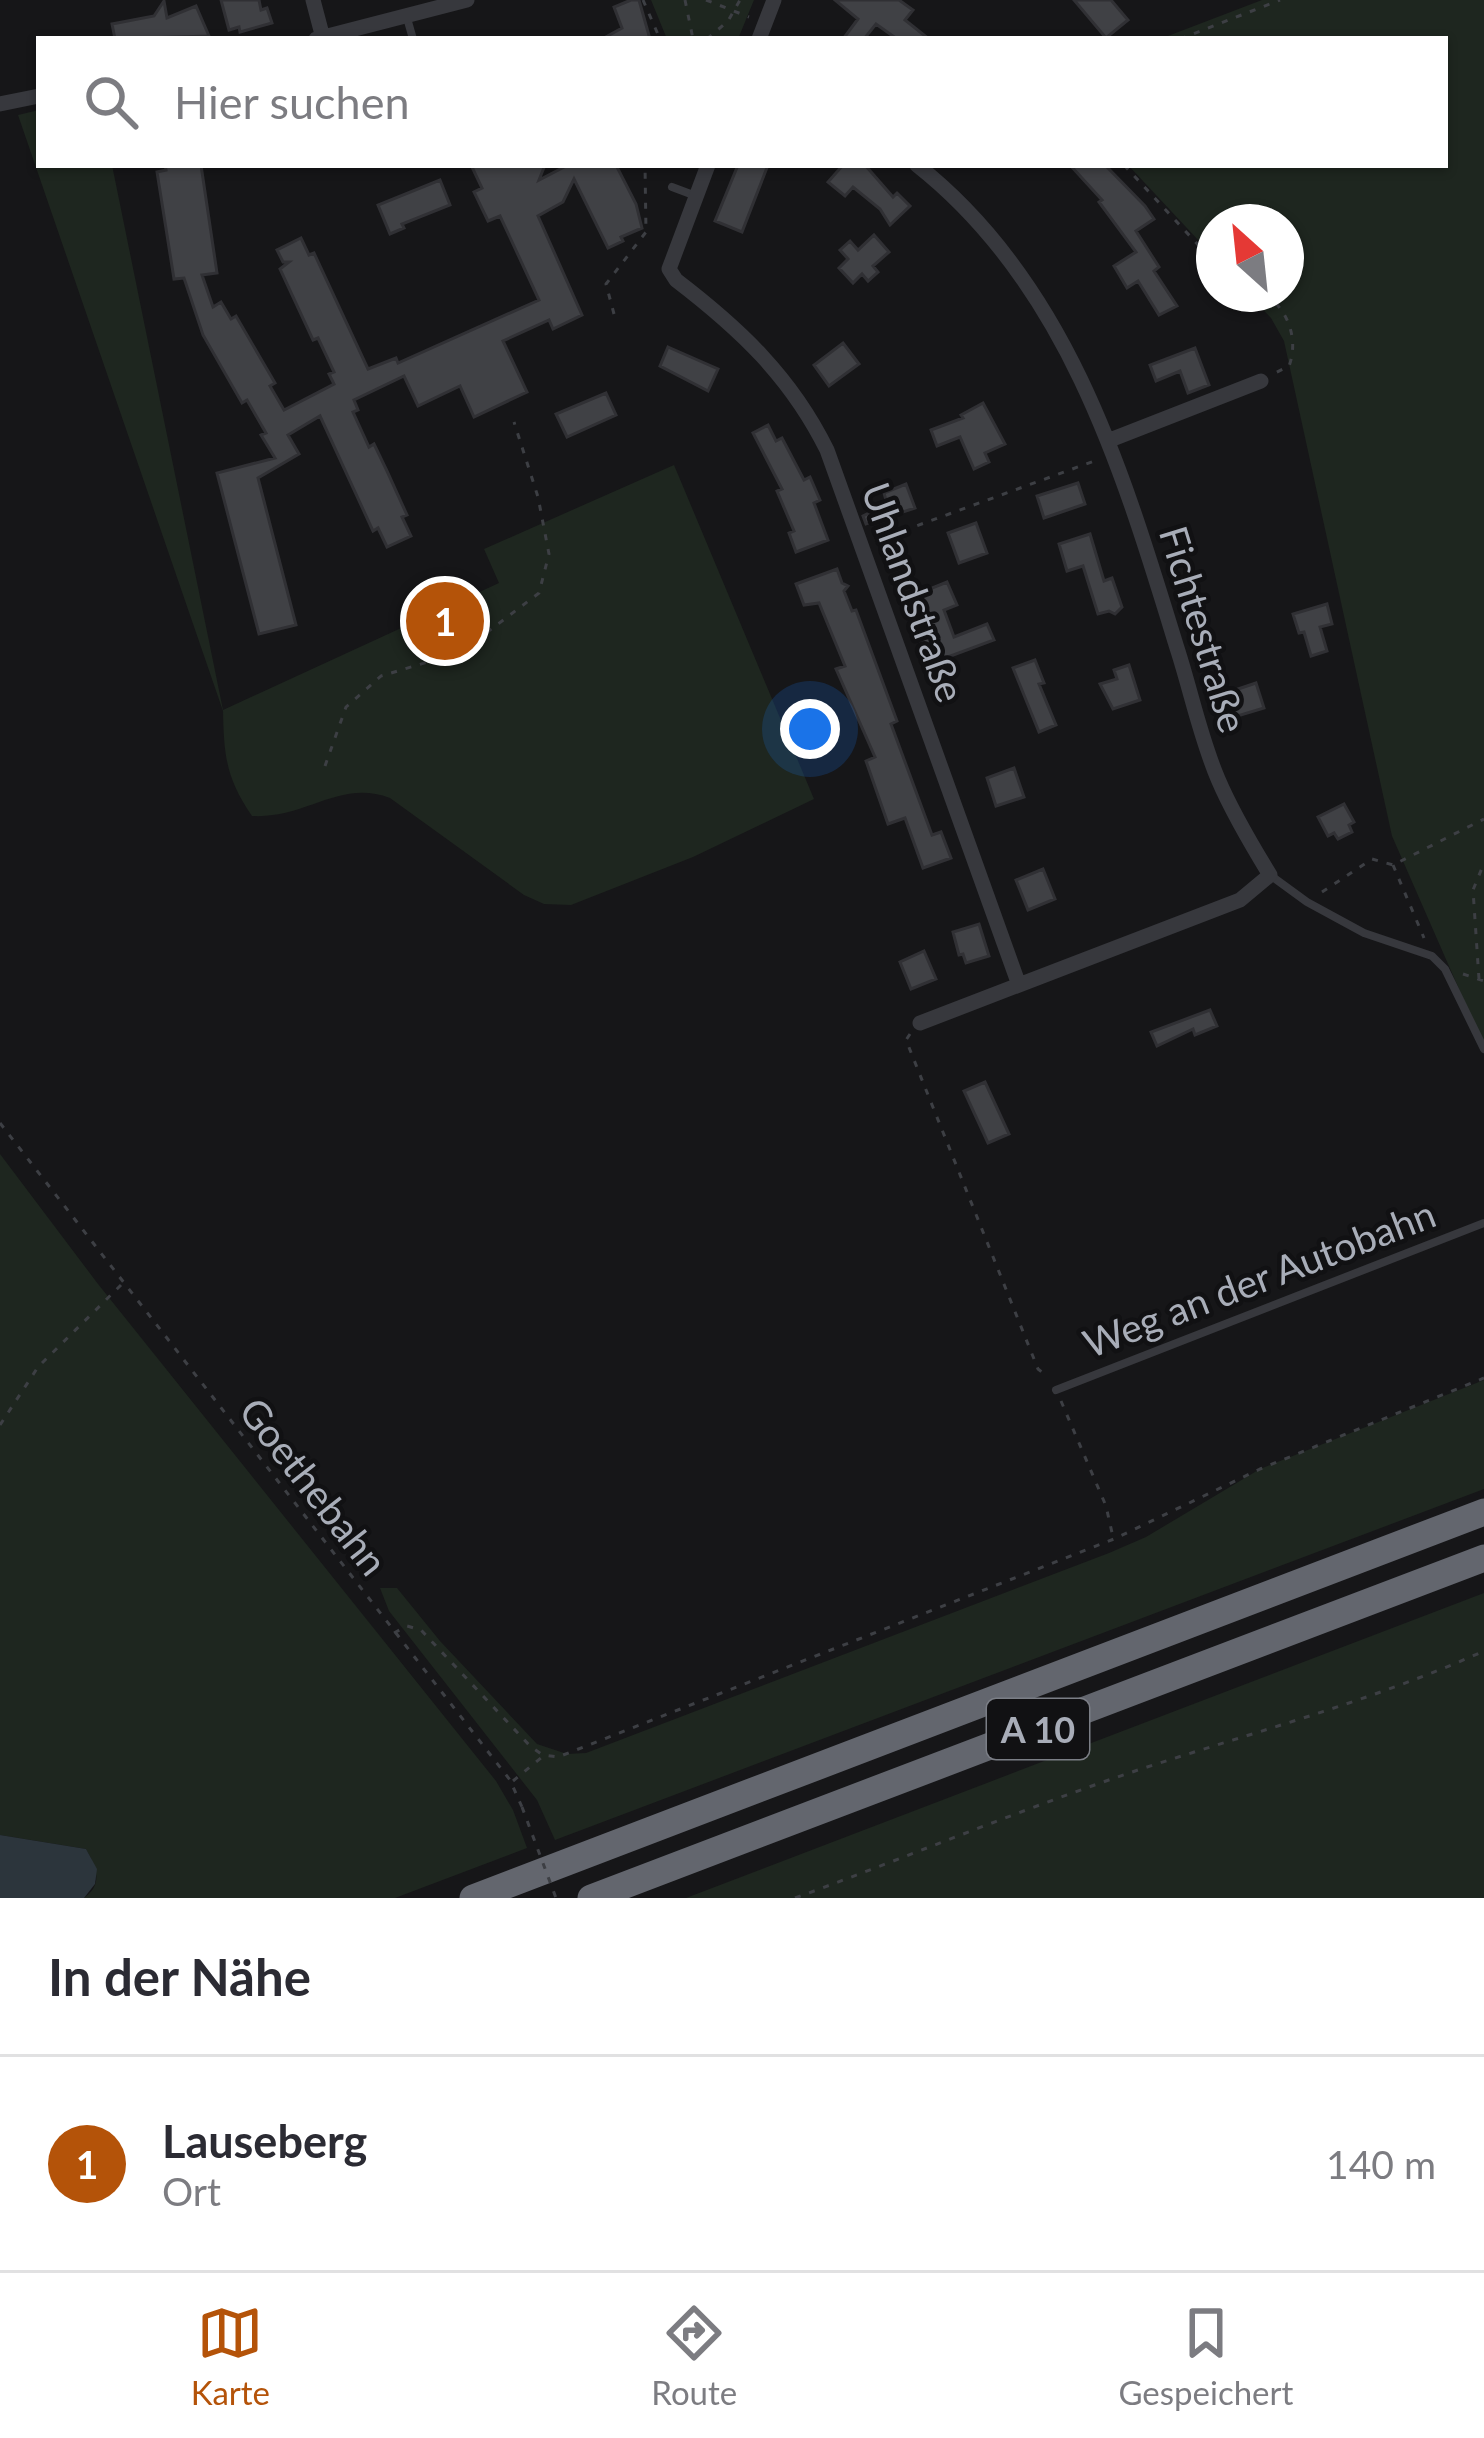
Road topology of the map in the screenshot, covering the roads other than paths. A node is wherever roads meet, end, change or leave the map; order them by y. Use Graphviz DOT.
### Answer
graph roads {
  1 [pos="313,0"];
  2 [pos="466,0"];
  3 [pos="774,0"];
  4 [pos="407,18"];
  5 [pos="762,31"];
  6 [pos="321,36"];
  7 [pos="330,36"];
  8 [pos="412,36"];
  9 [pos="36,97"];
  10 [pos="0,104"];
  11 [pos="707,168"];
  12 [pos="920,168"];
  13 [pos="672,187"];
  14 [pos="696,196"];
  15 [pos="1261,381"];
  16 [pos="1112,447"];
  17 [pos="1270,875"];
  18 [pos="1019,985"];
  19 [pos="920,1023"];
  20 [pos="1484,1049"];
  21 [pos="1484,1222"];
  22 [pos="1056,1390"];
  23 [pos="1484,1512"];
  24 [pos="1484,1558"];
  25 [pos="472,1898"];
  26 [pos="591,1898"];
  1 -- 6 [label="street"];
  2 -- 4 [label="street"];
  3 -- 5 [label="street"];
  4 -- 7 [label="street"];
  4 -- 8 [label="lane"];
  9 -- 10 [label="street"];
  11 -- 14 [label="street"];
  12 -- 16 [label="street, Fichtestraße"];
  13 -- 14 [label="lane"];
  14 -- 18 [label="street, Uhlandstraße"];
  15 -- 16 [label="street"];
  16 -- 17 [label="street, Fichtestraße"];
  17 -- 18 [label="street"];
  17 -- 20 [label="lane, Fichtestraße"];
  18 -- 19 [label="street"];
  21 -- 22 [label="lane, Weg an der Autobahn"];
  23 -- 25 [label="highway, A 10"];
  24 -- 26 [label="highway, A 10"];
}
